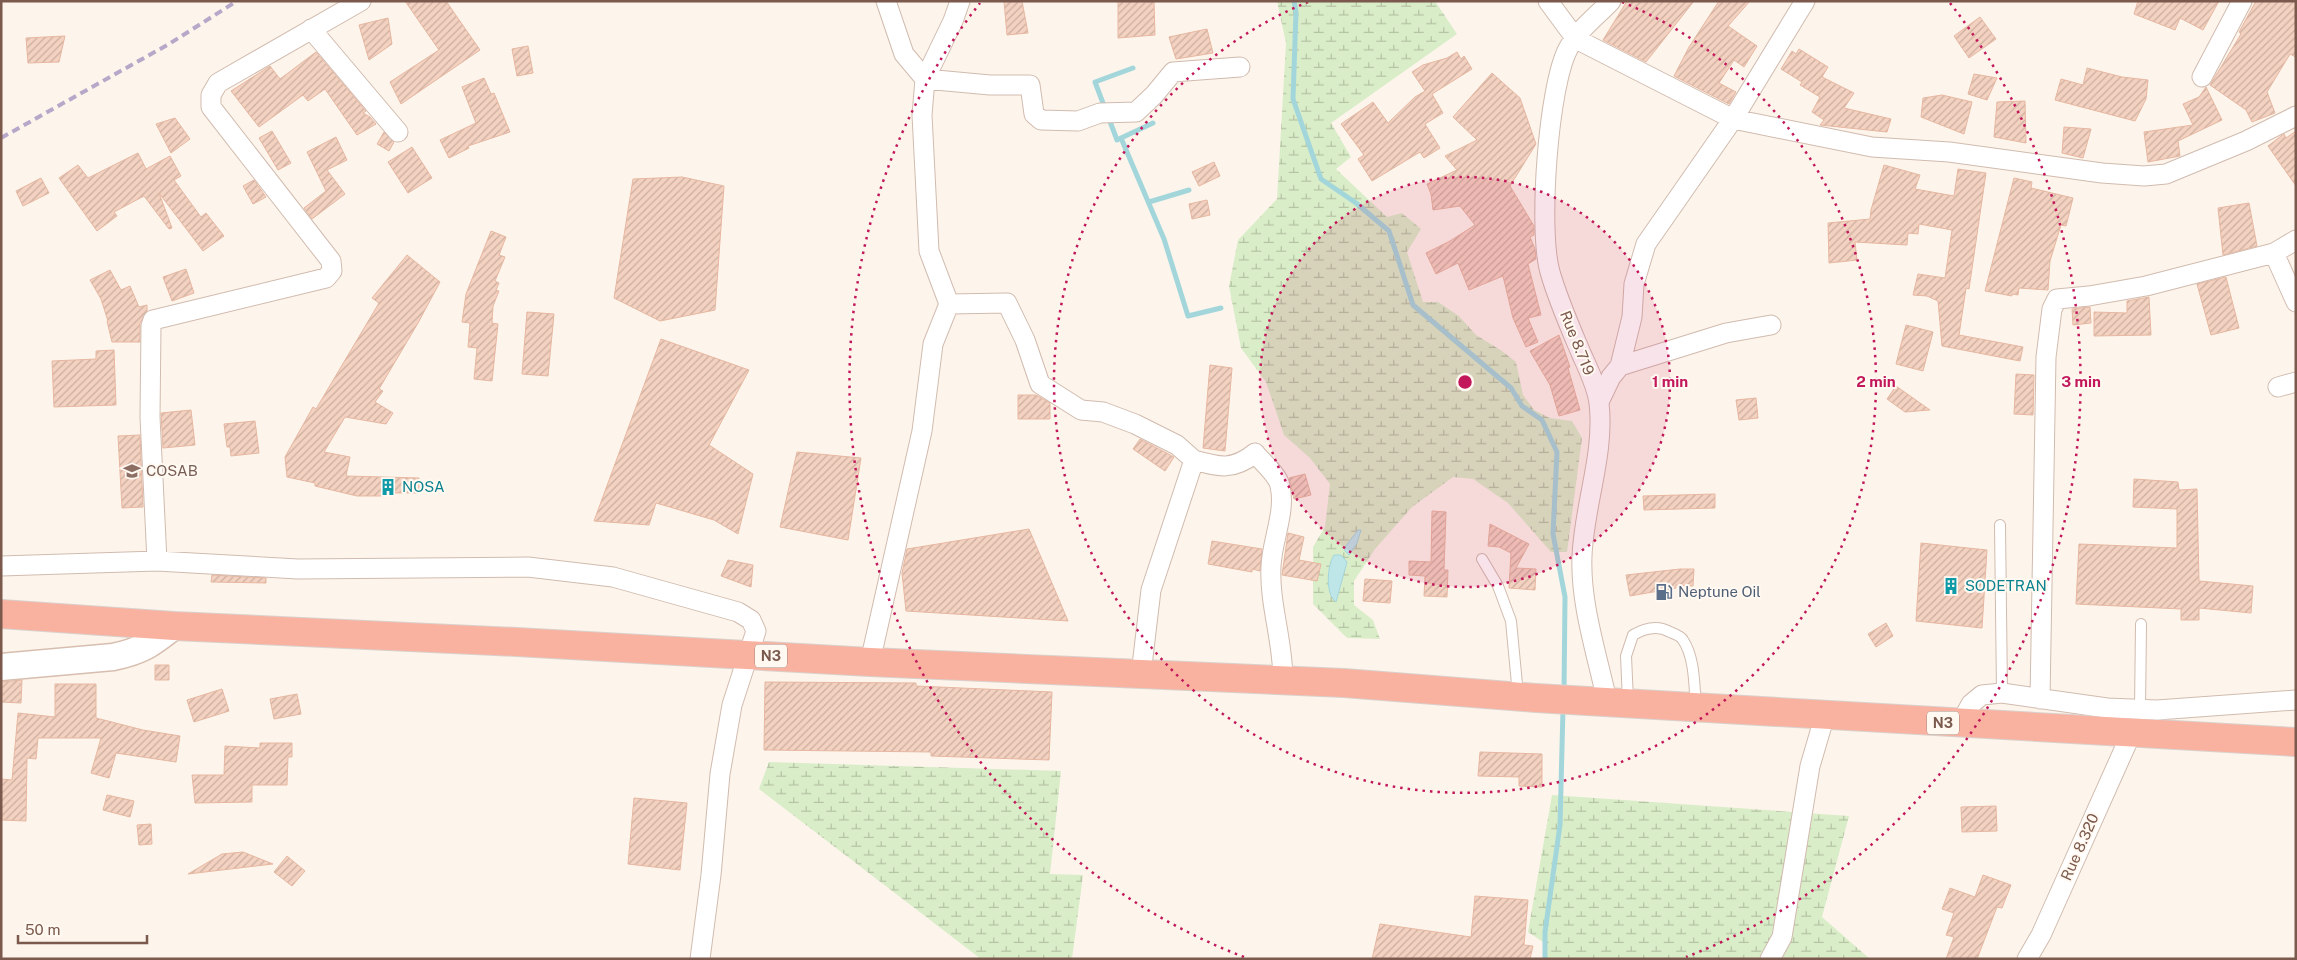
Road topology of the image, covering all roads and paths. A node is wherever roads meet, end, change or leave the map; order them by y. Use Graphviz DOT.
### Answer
graph roads {
  1 [pos="361,1"];
  2 [pos="886,1"];
  3 [pos="960,1"];
  4 [pos="1548,1"];
  5 [pos="1610,1"];
  6 [pos="1805,1"];
  7 [pos="2242,1"];
  8 [pos="311,30"];
  9 [pos="1576,38"];
  10 [pos="1240,67"];
  11 [pos="2202,77"];
  12 [pos="925,79"];
  13 [pos="2296,116"];
  14 [pos="1733,120"];
  15 [pos="398,132"];
  16 [pos="2296,240"];
  17 [pos="2274,254"];
  18 [pos="2296,302"];
  19 [pos="949,304"];
  20 [pos="1771,325"];
  21 [pos="1620,366"];
  22 [pos="1599,402"];
  23 [pos="1194,460"];
  24 [pos="2000,525"];
  25 [pos="1482,559"];
  26 [pos="157,561"];
  27 [pos="1,566"];
  28 [pos="1,614"];
  29 [pos="2141,624"];
  30 [pos="174,626"];
  31 [pos="749,655"];
  32 [pos="870,662"];
  33 [pos="1,667"];
  34 [pos="1141,674"];
  35 [pos="1283,680"];
  36 [pos="2002,694"];
  37 [pos="1530,697"];
  38 [pos="2040,699"];
  39 [pos="2296,700"];
  40 [pos="1608,701"];
  41 [pos="1696,706"];
  42 [pos="1825,715"];
  43 [pos="2135,722"];
  44 [pos="1960,724"];
  45 [pos="2296,742"];
  46 [pos="700,959"];
  47 [pos="1770,959"];
  48 [pos="2027,959"];
  1 -- 8 [label="street"];
  2 -- 12 [label="street"];
  3 -- 12 [label="street"];
  4 -- 9 [label="street"];
  5 -- 9 [label="street, Rue 8.719"];
  6 -- 14 [label="street"];
  7 -- 11 [label="street"];
  8 -- 15 [label="street"];
  8 -- 26 [label="street"];
  9 -- 14 [label="street"];
  9 -- 22 [label="street, Rue 8.719"];
  10 -- 12 [label="street"];
  12 -- 19 [label="street"];
  13 -- 14 [label="street"];
  14 -- 21 [label="street"];
  16 -- 17 [label="street"];
  17 -- 18 [label="street"];
  17 -- 38 [label="street"];
  19 -- 23 [label="street"];
  19 -- 32 [label="street"];
  20 -- 21 [label="street"];
  21 -- 22 [label="street"];
  22 -- 40 [label="street, Rue 8.719"];
  23 -- 34 [label="street"];
  23 -- 35 [label="street"];
  24 -- 36 [label="lane"];
  25 -- 37 [label="lane"];
  26 -- 27 [label="street"];
  26 -- 31 [label="street"];
  28 -- 30 [label="highway, N3"];
  29 -- 43 [label="lane"];
  30 -- 31 [label="highway, N3"];
  30 -- 33 [label="street"];
  31 -- 32 [label="highway, N3"];
  31 -- 46 [label="street"];
  32 -- 34 [label="highway, N3"];
  34 -- 35 [label="highway, N3"];
  35 -- 37 [label="highway, N3"];
  36 -- 38 [label="street"];
  36 -- 44 [label="street"];
  37 -- 40 [label="highway, N3"];
  38 -- 43 [label="street"];
  39 -- 43 [label="street"];
  40 -- 41 [label="highway, N3"];
  40 -- 41 [label="lane"];
  41 -- 42 [label="highway, N3"];
  42 -- 44 [label="highway, N3"];
  42 -- 47 [label="street"];
  43 -- 44 [label="highway, N3"];
  43 -- 45 [label="highway, N3"];
  43 -- 48 [label="street, Rue 8.320"];
}
